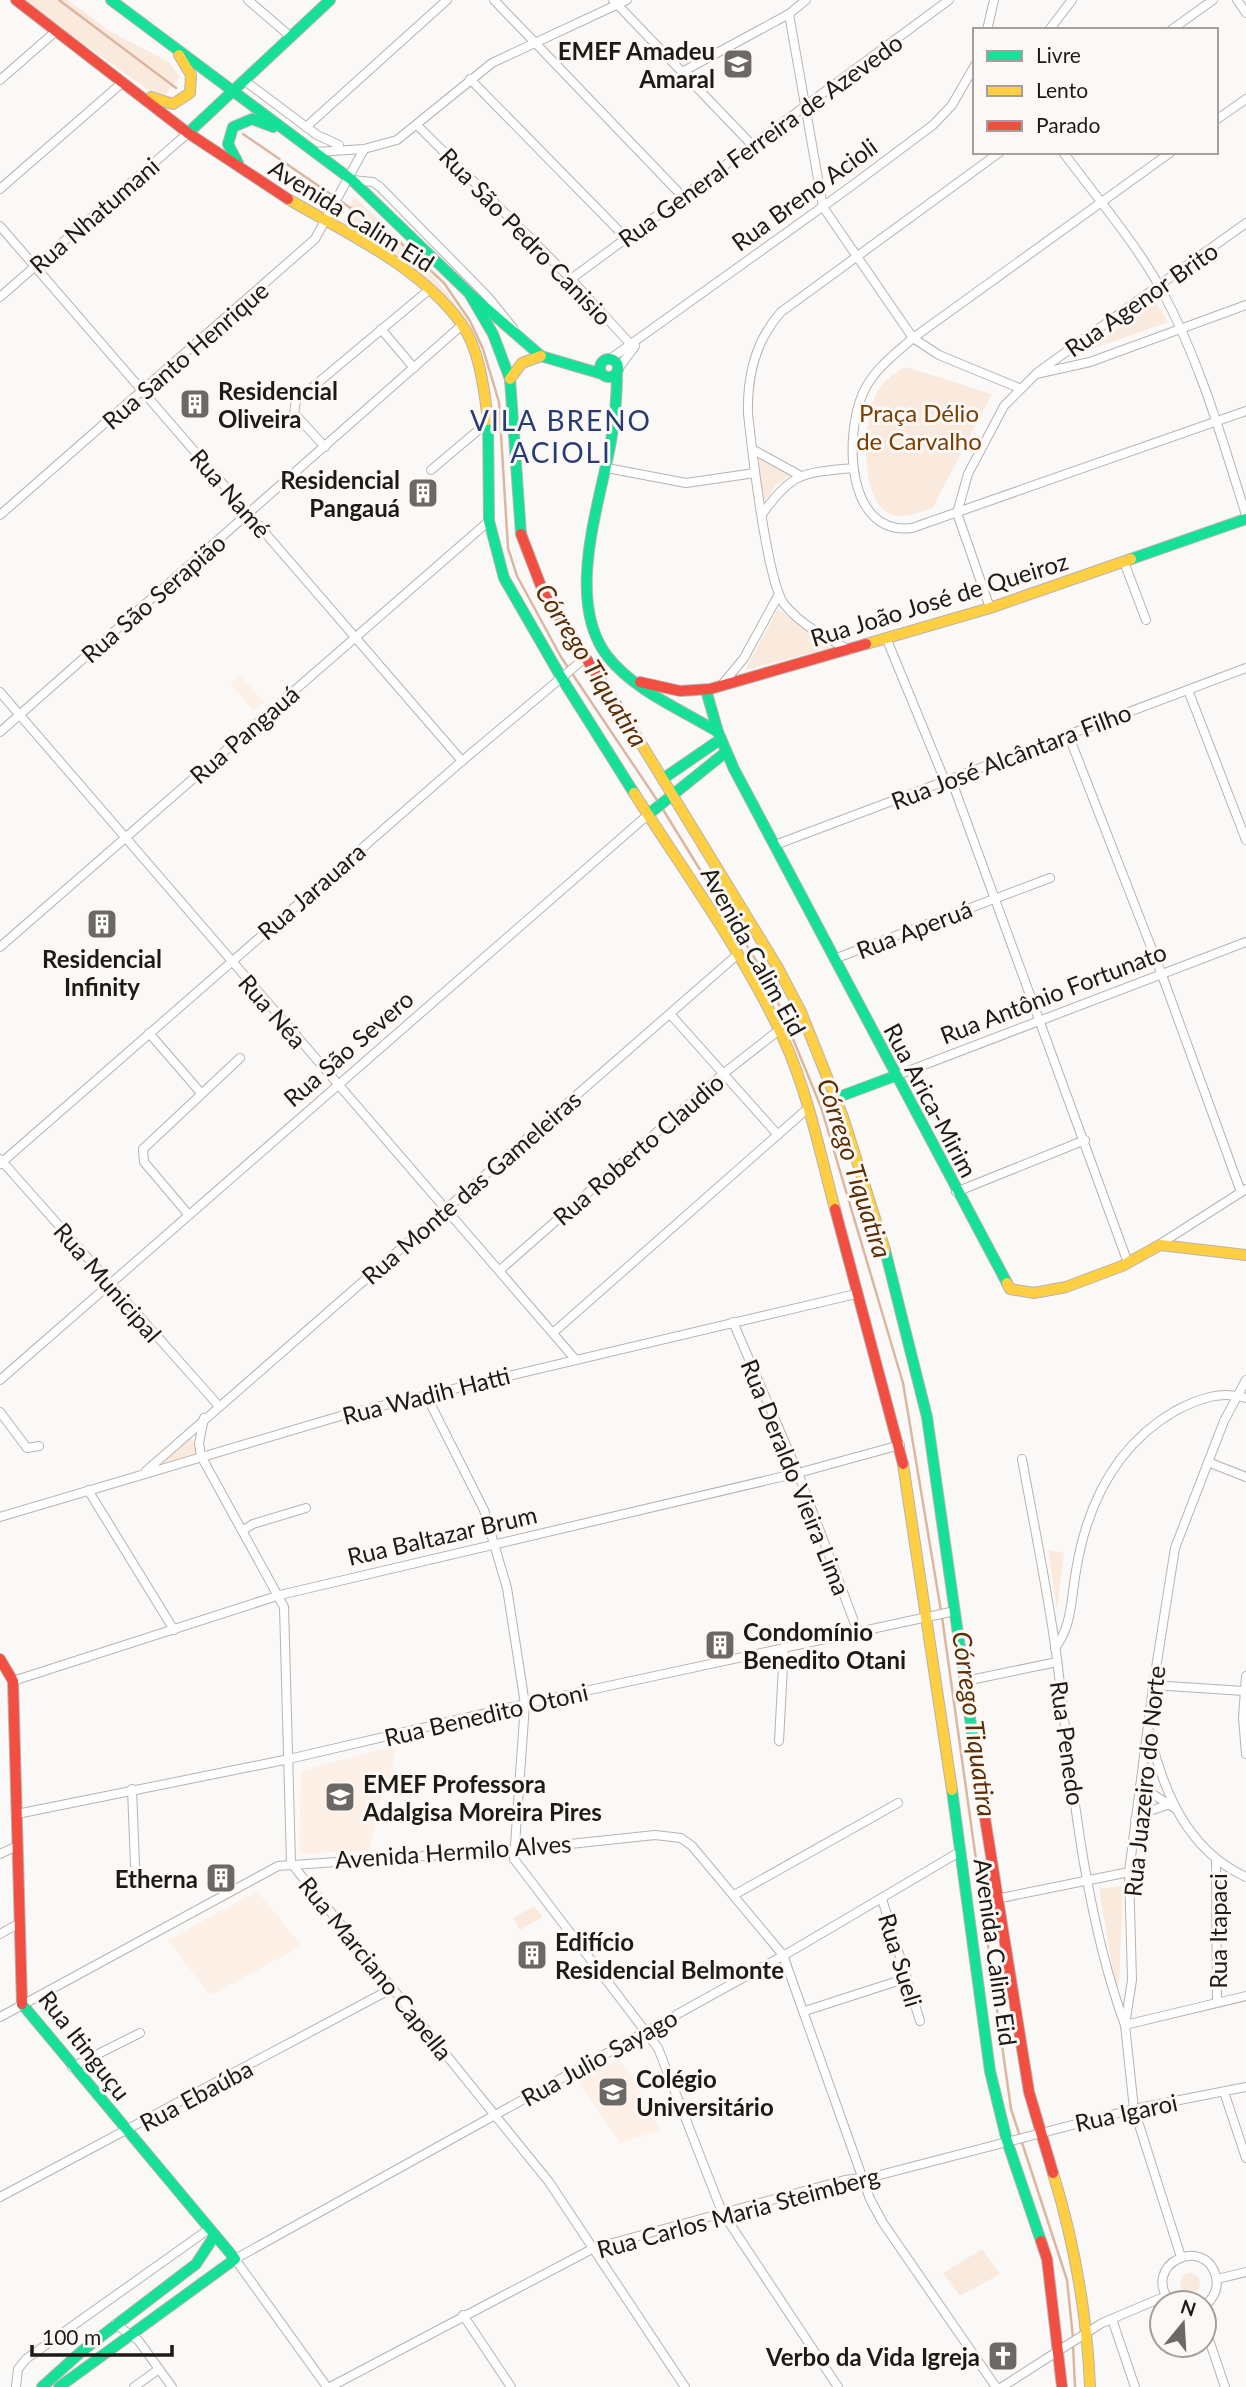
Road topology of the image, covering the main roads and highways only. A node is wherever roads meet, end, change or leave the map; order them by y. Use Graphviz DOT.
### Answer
graph roads {
  1 [pos="16,0"];
  2 [pos="111,0"];
  3 [pos="330,0"];
  4 [pos="169,44"];
  5 [pos="122,82"];
  6 [pos="233,91"];
  7 [pos="188,133"];
  8 [pos="295,137"];
  9 [pos="255,179"];
  10 [pos="469,293"];
  11 [pos="541,356"];
  12 [pos="606,360"];
  13 [pos="572,365"];
  14 [pos="618,370"];
  15 [pos="603,375"];
  16 [pos="510,379"];
  17 [pos="616,402"];
  18 [pos="1246,517"];
  19 [pos="640,682"];
  20 [pos="706,690"];
  21 [pos="719,735"];
  22 [pos="726,752"];
  23 [pos="664,778"];
  24 [pos="668,797"];
  25 [pos="652,811"];
  26 [pos="895,1076"];
  27 [pos="836,1098"];
  28 [pos="1246,1255"];
  29 [pos="0,1659"];
  30 [pos="13,1681"];
  31 [pos="0,1686"];
  32 [pos="212,2232"];
  33 [pos="41,2387"];
  34 [pos="59,2387"];
  35 [pos="1062,2387"];
  36 [pos="1090,2387"];
  1 -- 5 [label="main road, Avenida Calim Eid"];
  2 -- 4 [label="main road, Avenida Calim Eid"];
  3 -- 6 [label="main road"];
  4 -- 5 [label="main road"];
  4 -- 6 [label="main road, Avenida Calim Eid"];
  5 -- 7 [label="main road, Avenida Calim Eid"];
  6 -- 7 [label="main road"];
  6 -- 8 [label="main road, Avenida Calim Eid"];
  7 -- 9 [label="main road, Avenida Calim Eid"];
  8 -- 9 [label="main road"];
  8 -- 10 [label="main road, Avenida Calim Eid"];
  9 -- 25 [label="main road, Avenida Calim Eid"];
  10 -- 11 [label="main road"];
  10 -- 16 [label="main road, Avenida Calim Eid"];
  11 -- 13 [label="main road"];
  11 -- 16 [label="main road"];
  12 -- 13 [label="main road"];
  12 -- 14 [label="main road"];
  12 -- 15 [label="main road"];
  13 -- 15 [label="main road"];
  14 -- 15 [label="main road"];
  14 -- 17 [label="main road"];
  15 -- 17 [label="main road"];
  16 -- 23 [label="main road, Avenida Calim Eid"];
  17 -- 19 [label="main road"];
  18 -- 20 [label="main road, Rua João José de Queiroz"];
  19 -- 20 [label="main road, Rua João José de Queiroz"];
  19 -- 21 [label="main road"];
  20 -- 21 [label="main road, Rua Arica-Mirim"];
  21 -- 22 [label="main road, Rua Arica-Mirim"];
  21 -- 23 [label="main road"];
  22 -- 24 [label="main road, Rua São Severo"];
  22 -- 26 [label="main road, Rua Arica-Mirim"];
  23 -- 24 [label="main road, Avenida Calim Eid"];
  24 -- 25 [label="main road, Rua São Severo"];
  24 -- 27 [label="main road, Avenida Calim Eid"];
  25 -- 35 [label="main road, Avenida Calim Eid"];
  26 -- 27 [label="main road, Rua Antônio Fortunato"];
  26 -- 28 [label="main road, Rua Arica-Mirim"];
  27 -- 36 [label="main road, Avenida Calim Eid"];
  29 -- 30 [label="main road, Rua Itinguçu"];
  30 -- 31 [label="main road, Rua Baltazar Brum"];
  30 -- 32 [label="main road, Rua Itinguçu"];
  32 -- 33 [label="main road"];
  32 -- 34 [label="main road, Rua Itinguçu"];
}
